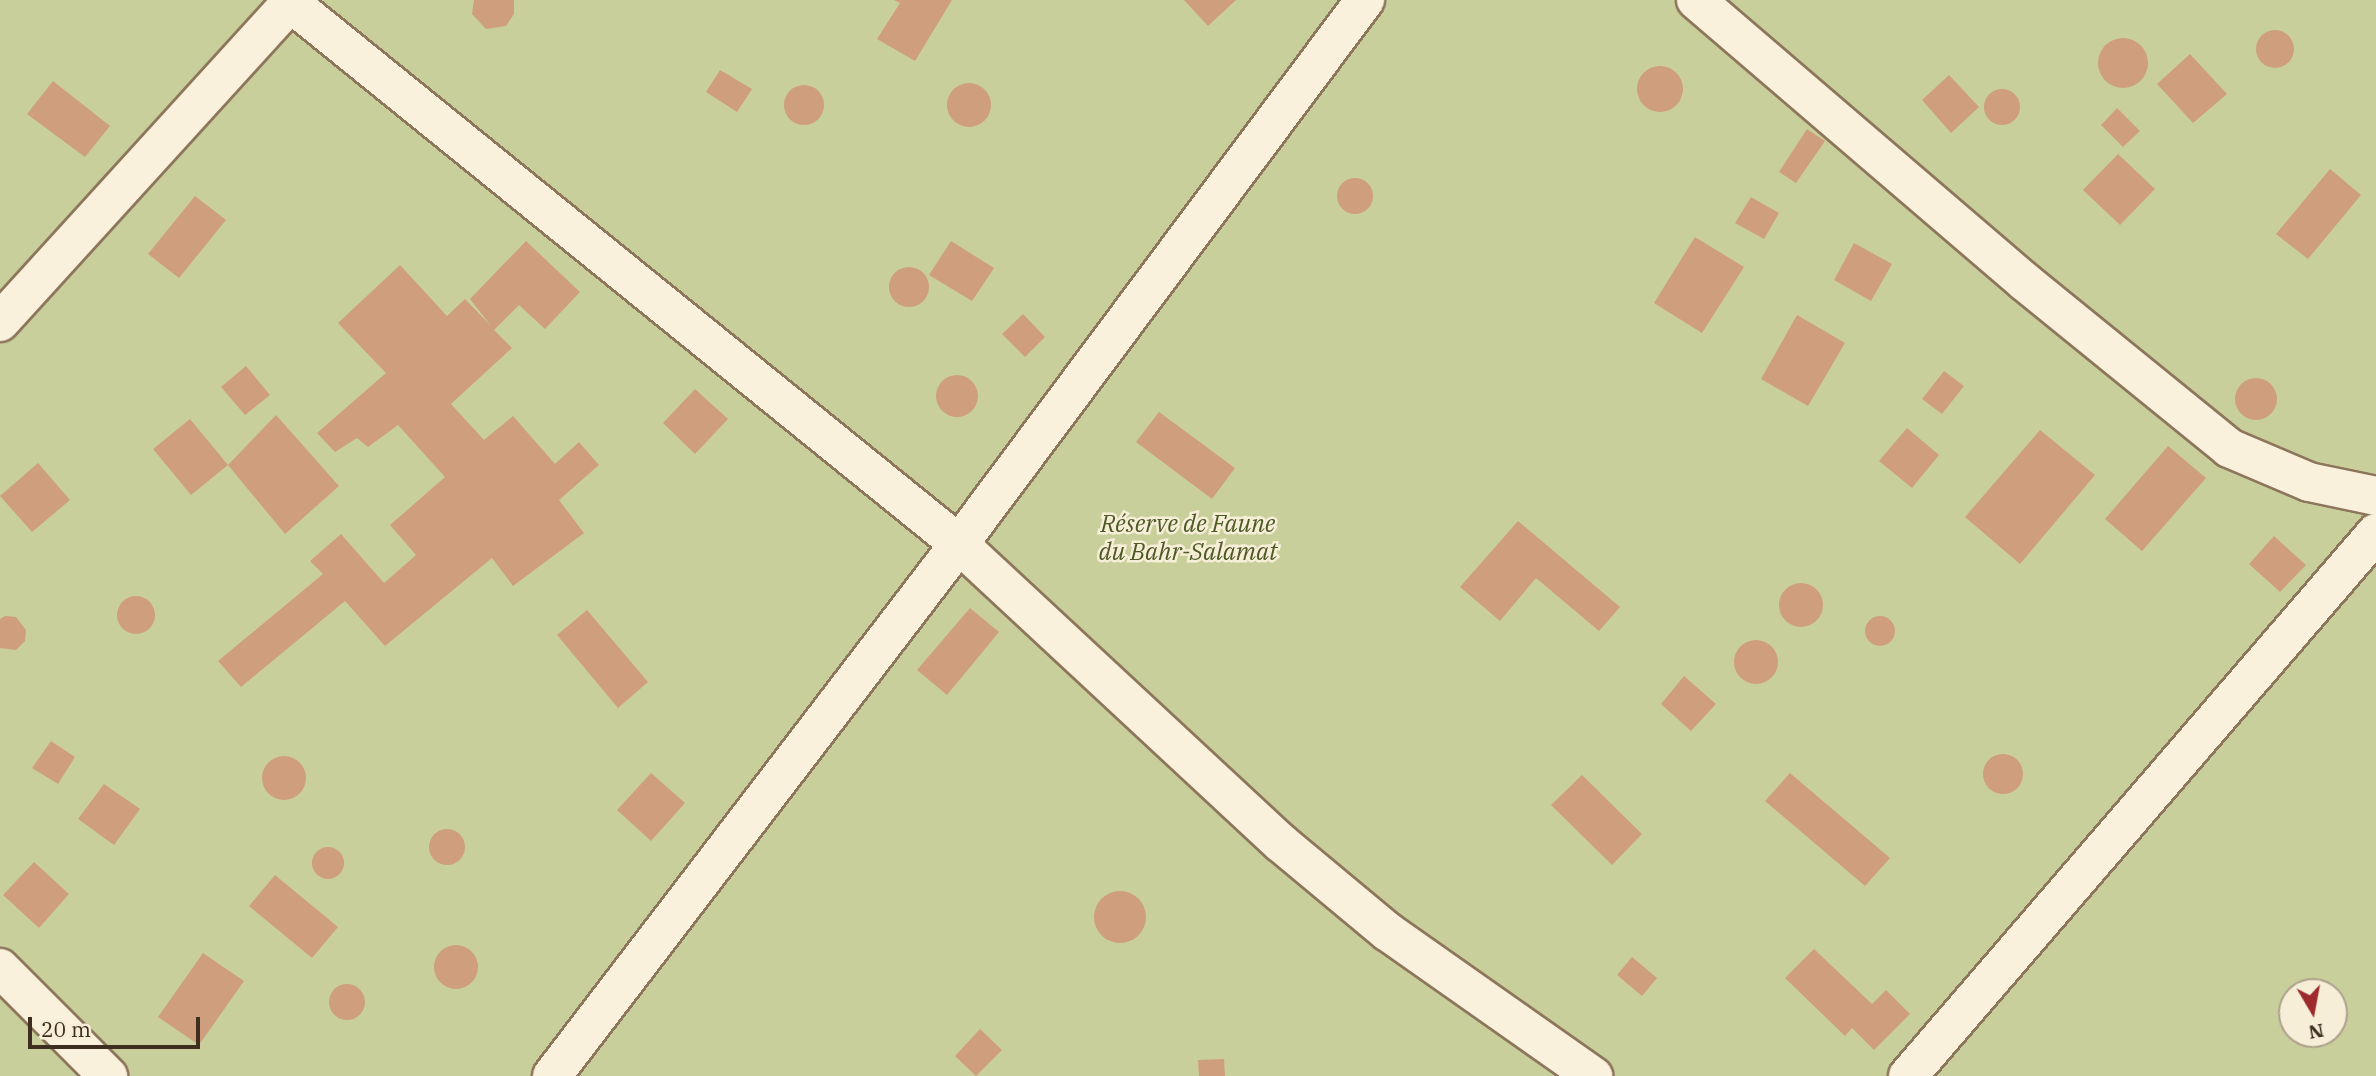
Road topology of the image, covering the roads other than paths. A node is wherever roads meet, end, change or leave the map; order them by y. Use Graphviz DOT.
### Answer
graph roads {
  1 [pos="1365,0"];
  2 [pos="1696,0"];
  3 [pos="290,1"];
  4 [pos="0,322"];
  5 [pos="2376,496"];
  6 [pos="2376,533"];
  7 [pos="959,544"];
  8 [pos="0,968"];
  9 [pos="108,1076"];
  10 [pos="552,1076"];
  11 [pos="1593,1076"];
  12 [pos="1908,1076"];
  1 -- 7 [label="street"];
  2 -- 5 [label="street"];
  3 -- 4 [label="street"];
  3 -- 7 [label="street"];
  6 -- 12 [label="street"];
  7 -- 10 [label="street"];
  7 -- 11 [label="street"];
  8 -- 9 [label="street"];
}
